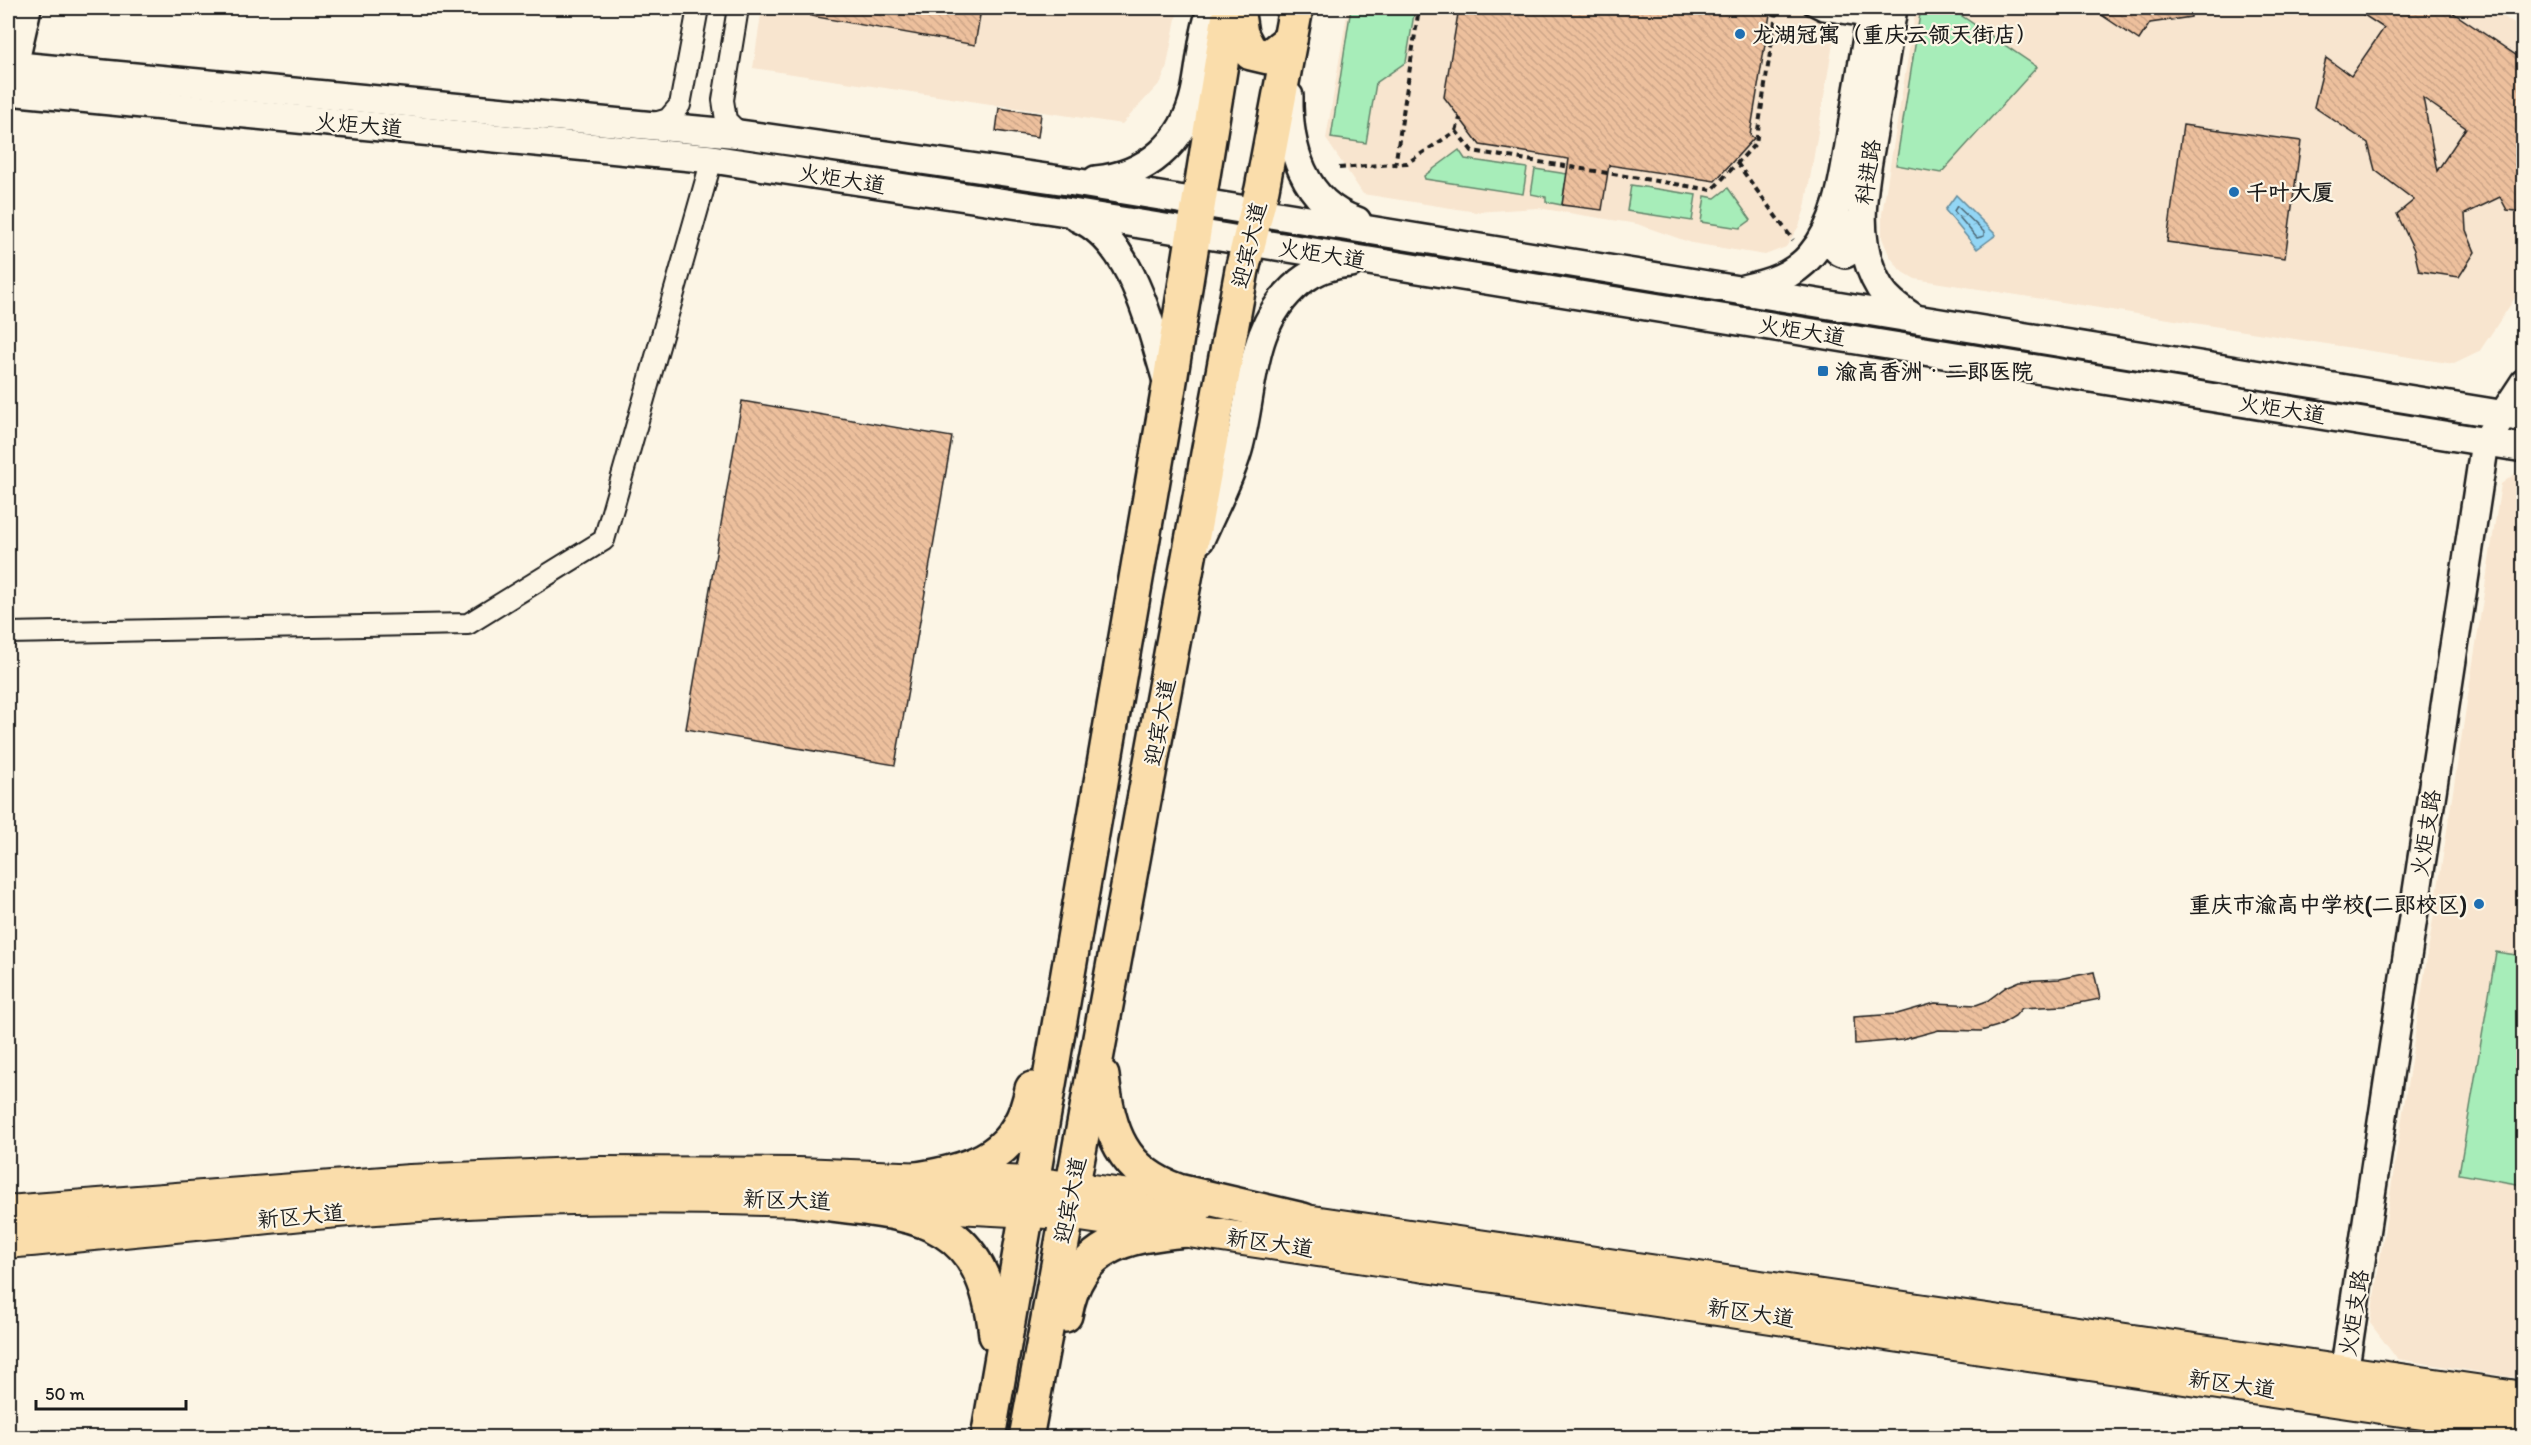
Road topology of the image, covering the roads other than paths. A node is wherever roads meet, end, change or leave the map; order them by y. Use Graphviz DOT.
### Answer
graph roads {
  1 [pos="27,8"];
  2 [pos="698,8"];
  3 [pos="738,8"];
  4 [pos="1212,8"];
  5 [pos="1230,8"];
  6 [pos="1237,8"];
  7 [pos="1296,8"];
  8 [pos="1809,8"];
  9 [pos="1893,8"];
  10 [pos="1871,15"];
  11 [pos="1290,40"];
  12 [pos="9,82"];
  13 [pos="641,125"];
  14 [pos="740,134"];
  15 [pos="712,159"];
  16 [pos="1074,182"];
  17 [pos="1840,195"];
  18 [pos="1066,212"];
  19 [pos="1195,218"];
  20 [pos="1862,219"];
  21 [pos="1252,227"];
  22 [pos="1406,237"];
  23 [pos="1386,263"];
  24 [pos="1734,291"];
  25 [pos="1915,319"];
  26 [pos="2523,383"];
  27 [pos="1169,387"];
  28 [pos="2513,416"];
  29 [pos="2485,442"];
  30 [pos="2523,448"];
  31 [pos="1188,568"];
  32 [pos="8,633"];
  33 [pos="1064,998"];
  34 [pos="1099,1052"];
  35 [pos="917,1179"];
  36 [pos="1030,1196"];
  37 [pos="799,1200"];
  38 [pos="1069,1200"];
  39 [pos="8,1212"];
  40 [pos="1304,1220"];
  41 [pos="1186,1230"];
  42 [pos="8,1242"];
  43 [pos="1000,1369"];
  44 [pos="2342,1385"];
  45 [pos="2523,1398"];
  46 [pos="2523,1428"];
  47 [pos="988,1437"];
  48 [pos="1026,1437"];
  49 [pos="1042,1437"];
  1 -- 12 [label="main road"];
  2 -- 13 [label="street"];
  3 -- 14 [label="street"];
  4 -- 16 [label="main road"];
  5 -- 19 [label="highway, 迎宾大道"];
  6 -- 11 [label="highway"];
  7 -- 11 [label="highway, 迎宾大道"];
  8 -- 10 [label="lane"];
  9 -- 20 [label="main road, 科进路"];
  10 -- 17 [label="main road"];
  11 -- 21 [label="highway, 迎宾大道"];
  11 -- 22 [label="main road"];
  12 -- 13 [label="main road, 火炬大道"];
  12 -- 15 [label="main road, 火炬大道"];
  13 -- 14 [label="main road, 火炬大道"];
  14 -- 16 [label="main road, 火炬大道"];
  15 -- 18 [label="main road, 火炬大道"];
  15 -- 32 [label="street"];
  16 -- 19 [label="main road, 火炬大道"];
  17 -- 20 [label="main road"];
  17 -- 24 [label="main road"];
  18 -- 19 [label="main road, 火炬大道"];
  18 -- 27 [label="main road"];
  19 -- 21 [label="main road, 火炬大道"];
  19 -- 27 [label="highway, 迎宾大道"];
  20 -- 25 [label="main road, 科进路"];
  21 -- 22 [label="main road, 火炬大道"];
  21 -- 23 [label="main road, 火炬大道"];
  21 -- 31 [label="highway, 迎宾大道"];
  22 -- 24 [label="main road, 火炬大道"];
  23 -- 29 [label="main road, 火炬大道"];
  23 -- 31 [label="main road"];
  24 -- 25 [label="main road, 火炬大道"];
  25 -- 28 [label="main road, 火炬大道"];
  26 -- 28 [label="main road, 火炬支路"];
  27 -- 31 [label="highway"];
  27 -- 33 [label="highway, 迎宾大道"];
  28 -- 29 [label="main road, 火炬支路"];
  29 -- 30 [label="main road, 火炬大道"];
  29 -- 44 [label="main road, 火炬支路"];
  31 -- 34 [label="highway, 迎宾大道"];
  33 -- 35 [label="highway"];
  33 -- 36 [label="highway, 迎宾大道"];
  34 -- 38 [label="highway, 迎宾大道"];
  34 -- 40 [label="highway"];
  35 -- 36 [label="main road, 新区大道"];
  35 -- 39 [label="main road, 新区大道"];
  36 -- 37 [label="main road, 新区大道"];
  36 -- 38 [label="main road, 新区大道"];
  36 -- 43 [label="highway, 迎宾大道"];
  37 -- 42 [label="main road, 新区大道"];
  37 -- 43 [label="highway"];
  38 -- 40 [label="main road, 新区大道"];
  38 -- 41 [label="main road, 新区大道"];
  38 -- 48 [label="highway, 迎宾大道"];
  40 -- 44 [label="main road, 新区大道"];
  41 -- 44 [label="main road, 新区大道"];
  41 -- 49 [label="highway"];
  43 -- 47 [label="highway, 迎宾大道"];
  44 -- 45 [label="main road, 新区大道"];
  44 -- 46 [label="main road, 新区大道"];
}
